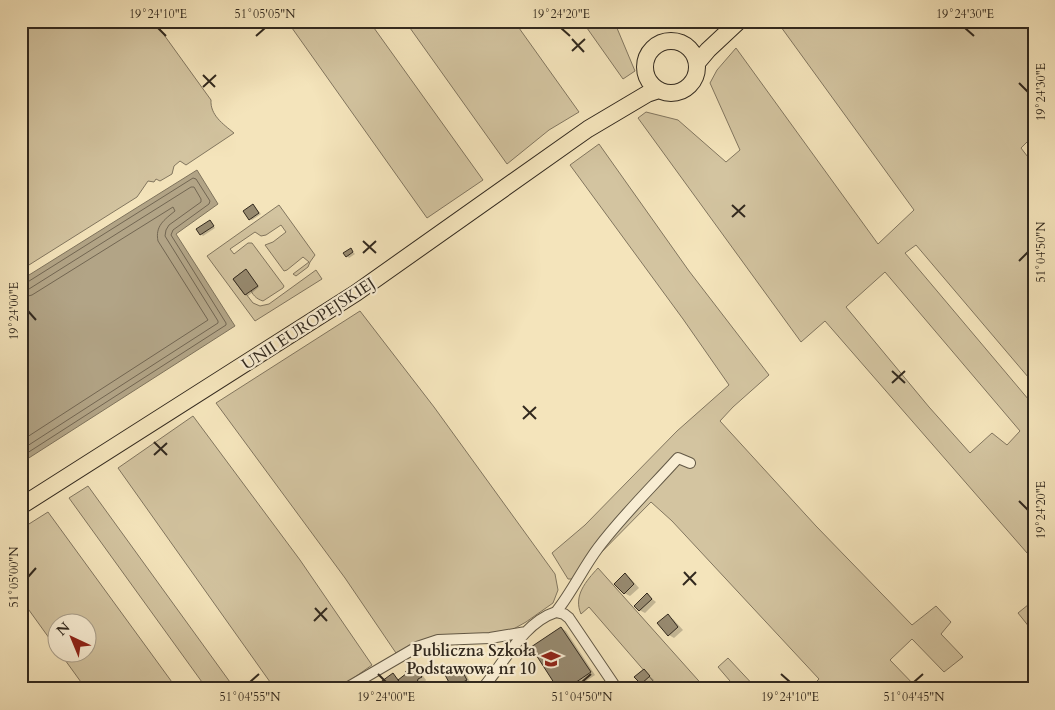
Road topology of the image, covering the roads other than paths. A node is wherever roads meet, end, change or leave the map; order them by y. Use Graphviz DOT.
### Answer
graph roads {
  1 [pos="739,21"];
  2 [pos="687,46"];
  3 [pos="697,63"];
  4 [pos="646,71"];
  5 [pos="659,90"];
  6 [pos="588,129"];
  7 [pos="690,463"];
  8 [pos="21,506"];
  9 [pos="556,612"];
  10 [pos="526,632"];
  11 [pos="345,689"];
  12 [pos="482,689"];
  13 [pos="617,689"];
  1 -- 2 [label="main road"];
  1 -- 3 [label="main road"];
  2 -- 3 [label="main road"];
  2 -- 4 [label="main road"];
  3 -- 5 [label="main road"];
  4 -- 5 [label="main road"];
  4 -- 6 [label="main road, UNII EUROPEJSKIEJ"];
  5 -- 6 [label="main road, UNII EUROPEJSKIEJ"];
  6 -- 8 [label="main road, UNII EUROPEJSKIEJ"];
  7 -- 9 [label="street"];
  9 -- 10 [label="street"];
  9 -- 13 [label="street"];
  10 -- 11 [label="street"];
  10 -- 12 [label="street"];
}
